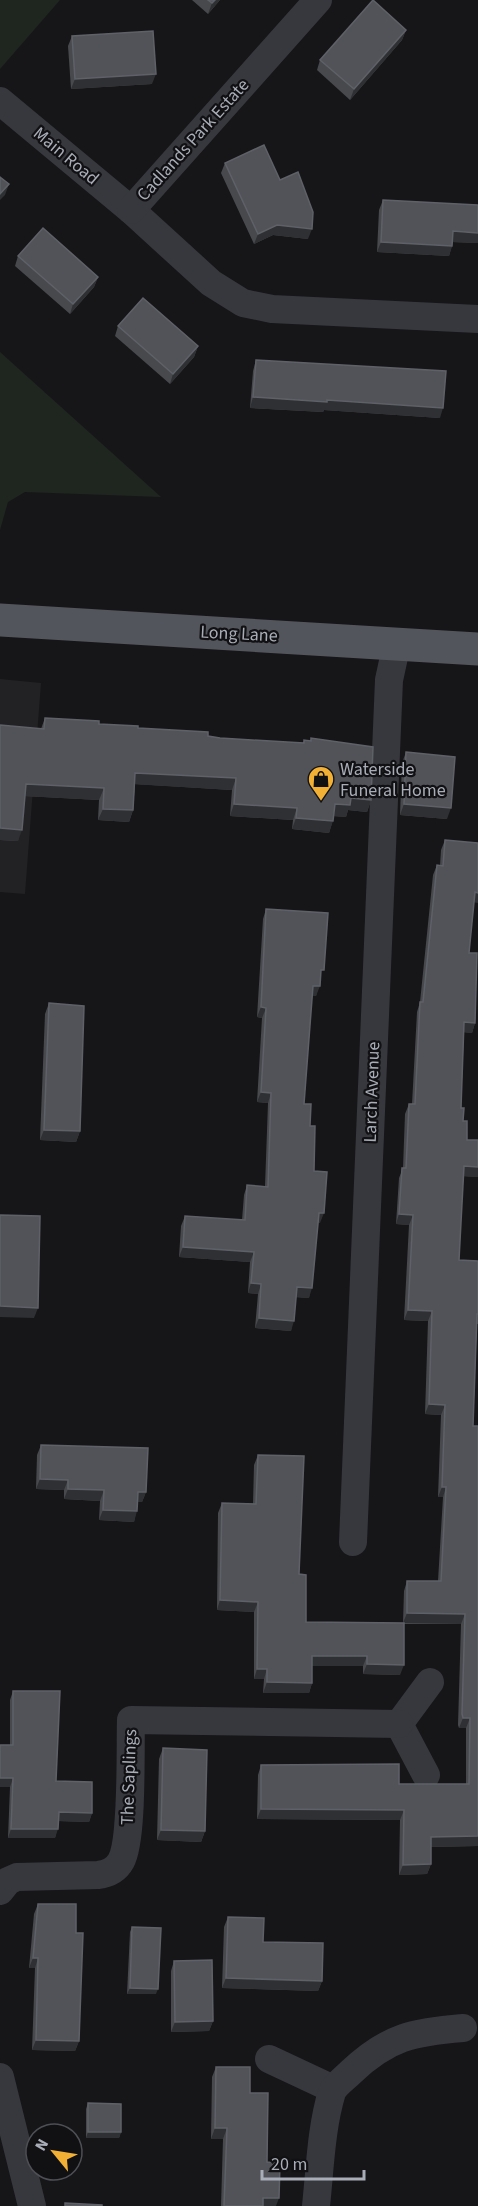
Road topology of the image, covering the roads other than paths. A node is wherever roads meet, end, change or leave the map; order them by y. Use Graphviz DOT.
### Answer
graph roads {
  1 [pos="318,0"];
  2 [pos="0,101"];
  3 [pos="131,210"];
  4 [pos="478,319"];
  5 [pos="0,620"];
  6 [pos="397,643"];
  7 [pos="478,649"];
  8 [pos="353,1542"];
  9 [pos="430,1682"];
  10 [pos="399,1724"];
  11 [pos="426,1775"];
  12 [pos="0,1891"];
  13 [pos="463,2028"];
  14 [pos="269,2059"];
  15 [pos="0,2077"];
  16 [pos="333,2089"];
  17 [pos="32,2206"];
  18 [pos="316,2206"];
  1 -- 3 [label="street, Cadlands Park Estate"];
  2 -- 3 [label="street, Main Road"];
  3 -- 4 [label="street, Cadlands Park Estate"];
  5 -- 6 [label="main road, Long Lane"];
  6 -- 7 [label="main road, Long Lane"];
  6 -- 8 [label="street, Larch Avenue"];
  9 -- 10 [label="street"];
  10 -- 11 [label="street"];
  10 -- 12 [label="street, The Saplings"];
  13 -- 16 [label="street"];
  14 -- 16 [label="street"];
  15 -- 17 [label="street"];
  16 -- 18 [label="street"];
}
